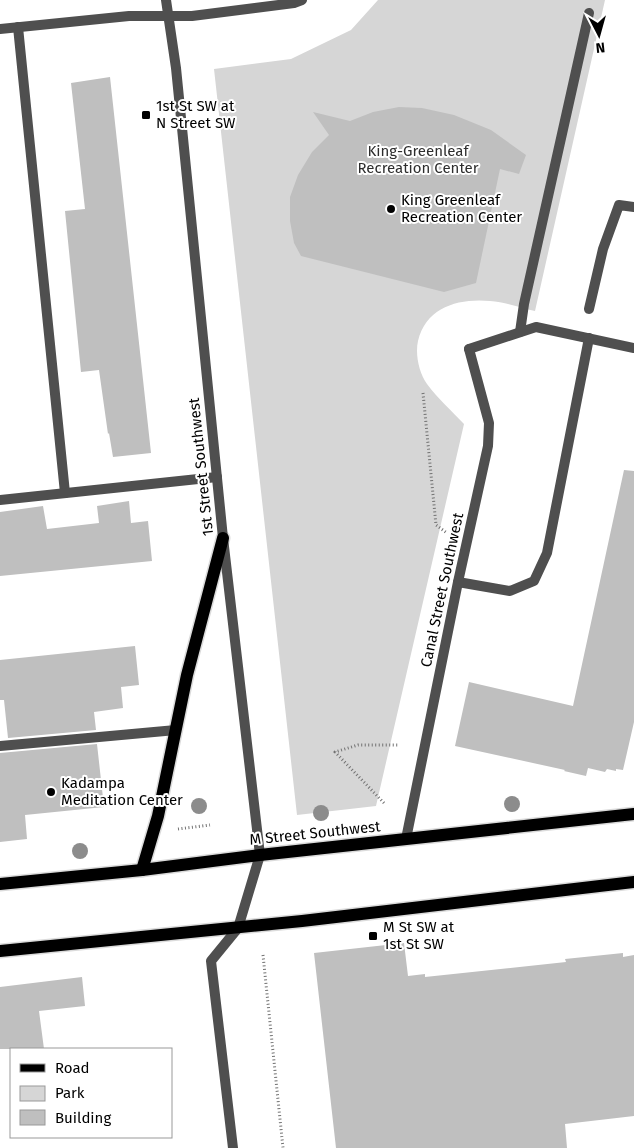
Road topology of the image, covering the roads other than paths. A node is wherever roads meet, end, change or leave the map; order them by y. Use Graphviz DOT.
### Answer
graph roads {
  1 [pos="166,0"];
  2 [pos="302,0"];
  3 [pos="588,13"];
  4 [pos="168,15"];
  5 [pos="18,27"];
  6 [pos="0,29"];
  7 [pos="634,207"];
  8 [pos="589,309"];
  9 [pos="520,332"];
  10 [pos="589,338"];
  11 [pos="634,348"];
  12 [pos="218,477"];
  13 [pos="65,493"];
  14 [pos="0,500"];
  15 [pos="224,538"];
  16 [pos="458,582"];
  17 [pos="176,730"];
  18 [pos="0,746"];
  19 [pos="634,814"];
  20 [pos="406,839"];
  21 [pos="260,855"];
  22 [pos="142,870"];
  23 [pos="634,882"];
  24 [pos="0,884"];
  25 [pos="238,928"];
  26 [pos="0,951"];
  27 [pos="233,1148"];
  1 -- 4 [label="street, 1st Street Southwest"];
  2 -- 4 [label="street"];
  3 -- 9 [label="street"];
  4 -- 5 [label="street"];
  4 -- 12 [label="street, 1st Street Southwest"];
  5 -- 6 [label="street"];
  5 -- 13 [label="street"];
  7 -- 8 [label="street"];
  9 -- 10 [label="street"];
  9 -- 16 [label="street, Canal Street Southwest"];
  10 -- 11 [label="street"];
  10 -- 16 [label="street"];
  12 -- 13 [label="street"];
  12 -- 15 [label="street, 1st Street Southwest"];
  13 -- 14 [label="street"];
  15 -- 17 [label="main road"];
  15 -- 21 [label="street, 1st Street Southwest"];
  16 -- 20 [label="street, Canal Street Southwest"];
  17 -- 18 [label="street"];
  17 -- 22 [label="main road"];
  19 -- 20 [label="main road, M Street Southwest"];
  20 -- 21 [label="main road, M Street Southwest"];
  21 -- 22 [label="main road, M Street Southwest"];
  21 -- 25 [label="street, 1st Street Southwest"];
  22 -- 24 [label="main road, M Street Southwest"];
  23 -- 25 [label="main road"];
  25 -- 26 [label="main road"];
  25 -- 27 [label="street"];
}
